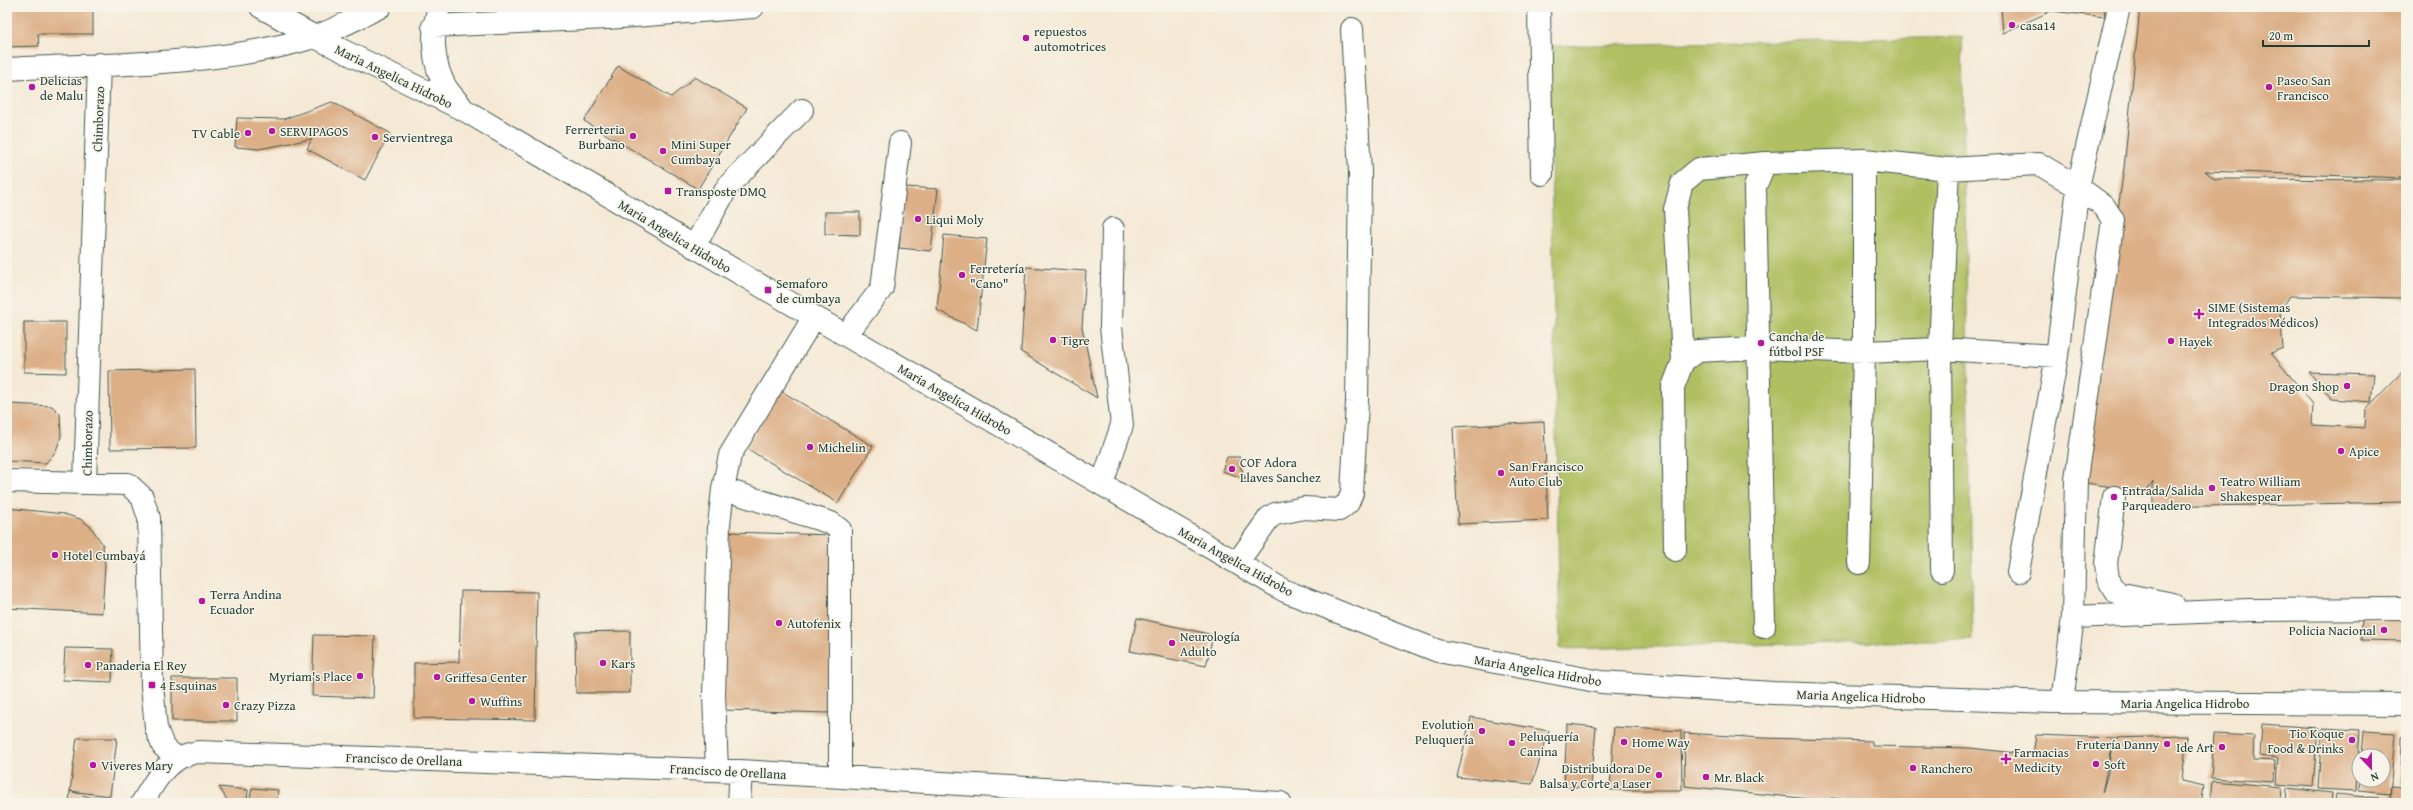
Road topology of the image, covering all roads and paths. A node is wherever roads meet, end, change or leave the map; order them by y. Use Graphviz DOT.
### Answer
graph roads {
  1 [pos="261,7"];
  2 [pos="380,7"];
  3 [pos="754,7"];
  4 [pos="1539,7"];
  5 [pos="2119,7"];
  6 [pos="436,17"];
  7 [pos="1352,29"];
  8 [pos="315,37"];
  9 [pos="100,64"];
  10 [pos="7,69"];
  11 [pos="802,110"];
  12 [pos="466,111"];
  13 [pos="900,143"];
  14 [pos="1864,160"];
  15 [pos="1765,163"];
  16 [pos="1948,169"];
  17 [pos="1542,174"];
  18 [pos="2078,187"];
  19 [pos="1113,229"];
  20 [pos="694,247"];
  21 [pos="814,317"];
  22 [pos="846,335"];
  23 [pos="1757,348"];
  24 [pos="1940,349"];
  25 [pos="1864,352"];
  26 [pos="2057,356"];
  27 [pos="1683,361"];
  28 [pos="7,482"];
  29 [pos="85,482"];
  30 [pos="1102,484"];
  31 [pos="723,489"];
  32 [pos="1676,550"];
  33 [pos="1237,563"];
  34 [pos="1859,563"];
  35 [pos="1942,570"];
  36 [pos="2018,572"];
  37 [pos="2406,610"];
  38 [pos="2210,612"];
  39 [pos="2073,617"];
  40 [pos="1764,627"];
  41 [pos="2062,702"];
  42 [pos="2406,704"];
  43 [pos="176,758"];
  44 [pos="716,770"];
  45 [pos="741,771"];
  46 [pos="840,776"];
  47 [pos="142,803"];
  48 [pos="739,803"];
  49 [pos="1280,803"];
  1 -- 8 [label="street, Maria Angelica Hidrobo"];
  2 -- 8 [label="street"];
  3 -- 6 [label="street"];
  4 -- 17 [label="street"];
  5 -- 18 [label="street"];
  6 -- 12 [label="street"];
  7 -- 33 [label="street"];
  8 -- 9 [label="street"];
  8 -- 12 [label="street, Maria Angelica Hidrobo"];
  9 -- 10 [label="street"];
  9 -- 29 [label="street, Chimborazo"];
  11 -- 20 [label="street"];
  12 -- 20 [label="street, Maria Angelica Hidrobo"];
  13 -- 22 [label="street"];
  14 -- 15 [label="street"];
  14 -- 16 [label="street"];
  14 -- 25 [label="street"];
  15 -- 23 [label="street"];
  15 -- 27 [label="street"];
  16 -- 18 [label="street"];
  16 -- 24 [label="street"];
  18 -- 26 [label="street"];
  18 -- 39 [label="street"];
  19 -- 30 [label="street"];
  20 -- 21 [label="street, Maria Angelica Hidrobo"];
  21 -- 22 [label="street, Maria Angelica Hidrobo"];
  21 -- 31 [label="street"];
  22 -- 30 [label="street, Maria Angelica Hidrobo"];
  23 -- 25 [label="street"];
  23 -- 27 [label="street"];
  23 -- 40 [label="street"];
  24 -- 25 [label="street"];
  24 -- 26 [label="street"];
  24 -- 35 [label="street"];
  25 -- 34 [label="street"];
  26 -- 36 [label="street"];
  27 -- 32 [label="street"];
  28 -- 29 [label="street"];
  29 -- 43 [label="street, Chimborazo"];
  30 -- 33 [label="street, Maria Angelica Hidrobo"];
  31 -- 44 [label="street"];
  31 -- 46 [label="street"];
  33 -- 41 [label="street, Maria Angelica Hidrobo"];
  37 -- 38 [label="street"];
  38 -- 39 [label="street"];
  38 -- 39 [label="street"];
  39 -- 41 [label="street"];
  41 -- 42 [label="street, Maria Angelica Hidrobo"];
  43 -- 44 [label="street, Francisco de Orellana"];
  43 -- 47 [label="street"];
  44 -- 45 [label="street, Francisco de Orellana"];
  45 -- 46 [label="street, Francisco de Orellana"];
  45 -- 48 [label="street"];
  46 -- 49 [label="street, Francisco de Orellana"];
}
